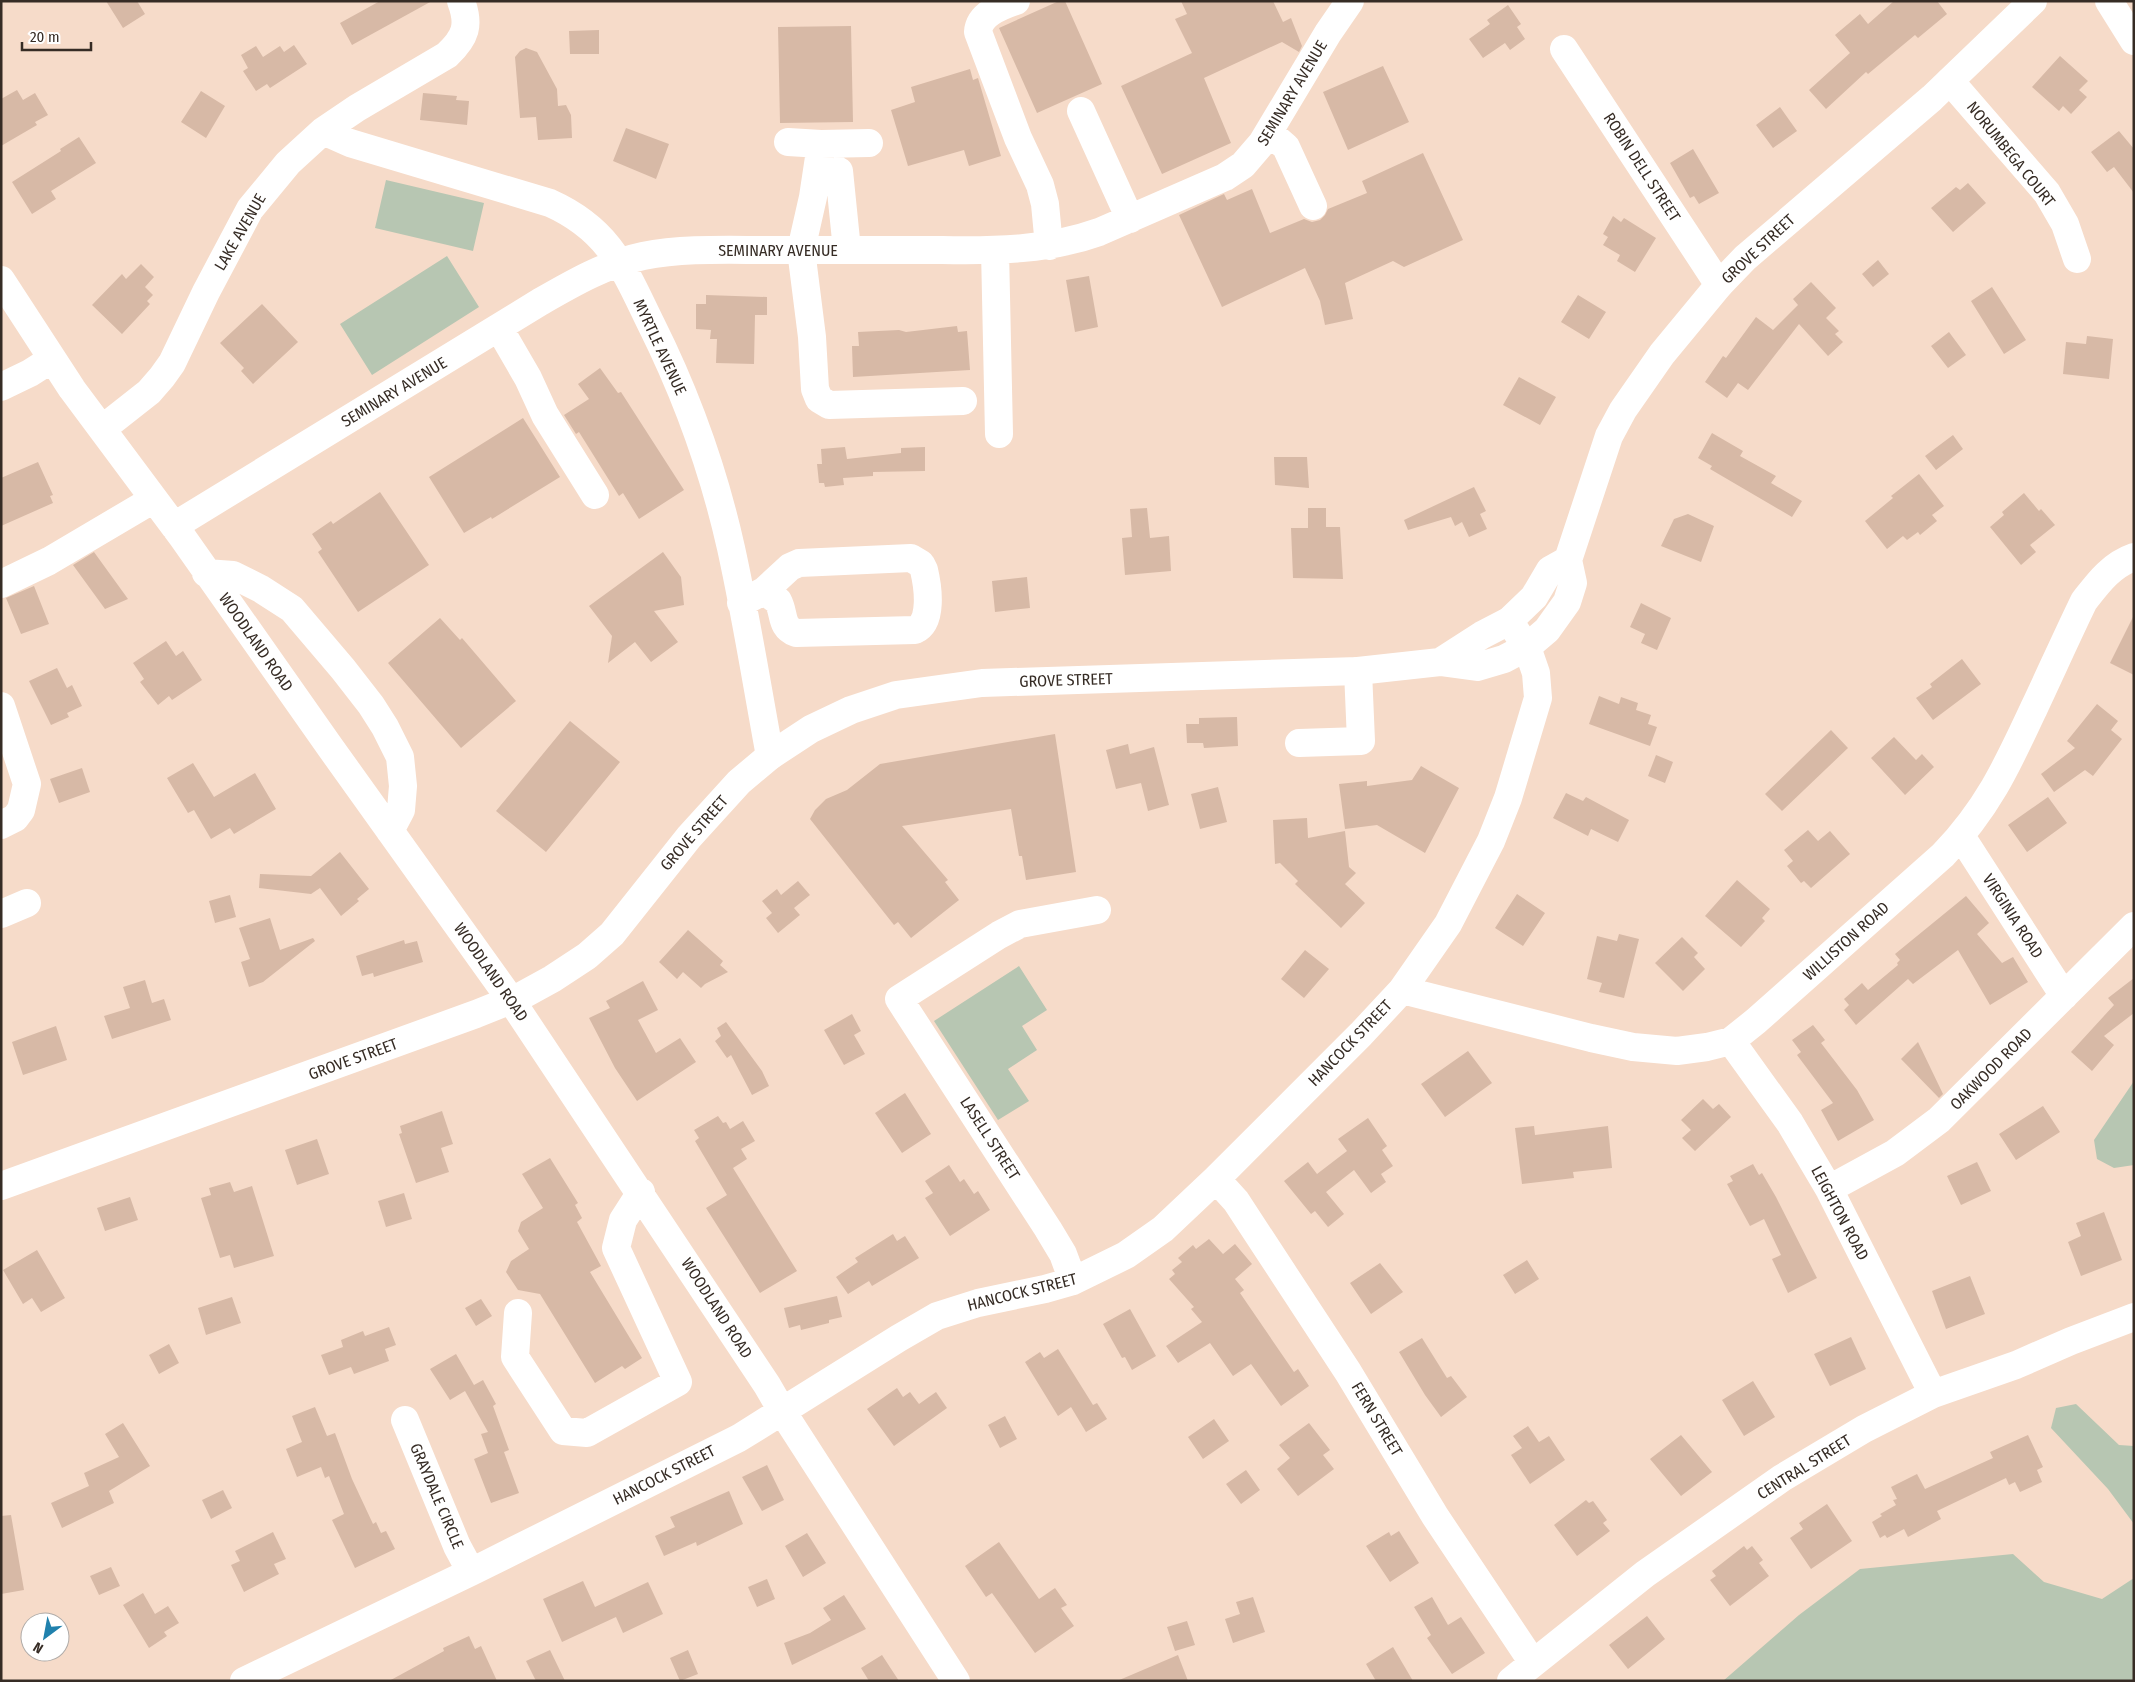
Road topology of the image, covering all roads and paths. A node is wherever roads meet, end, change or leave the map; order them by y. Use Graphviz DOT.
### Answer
graph roads {
  1 [pos="461,1"];
  2 [pos="1016,1"];
  3 [pos="1350,1"];
  4 [pos="2034,1"];
  5 [pos="2109,1"];
  6 [pos="2134,41"];
  7 [pos="1564,49"];
  8 [pos="1950,81"];
  9 [pos="1082,111"];
  10 [pos="323,131"];
  11 [pos="1270,133"];
  12 [pos="788,142"];
  13 [pos="869,143"];
  14 [pos="821,144"];
  15 [pos="839,171"];
  16 [pos="1312,206"];
  17 [pos="1130,219"];
  18 [pos="1049,246"];
  19 [pos="801,250"];
  20 [pos="847,250"];
  21 [pos="995,250"];
  22 [pos="2077,259"];
  23 [pos="620,262"];
  24 [pos="1,280"];
  25 [pos="1719,284"];
  26 [pos="499,328"];
  27 [pos="52,359"];
  28 [pos="1,387"];
  29 [pos="963,401"];
  30 [pos="102,429"];
  31 [pos="999,434"];
  32 [pos="595,495"];
  33 [pos="154,499"];
  34 [pos="174,526"];
  35 [pos="2134,557"];
  36 [pos="1568,560"];
  37 [pos="206,573"];
  38 [pos="1,584"];
  39 [pos="752,597"];
  40 [pos="1509,621"];
  41 [pos="1527,648"];
  42 [pos="1440,662"];
  43 [pos="1358,671"];
  44 [pos="1,706"];
  45 [pos="1300,743"];
  46 [pos="770,756"];
  47 [pos="1,825"];
  48 [pos="390,831"];
  49 [pos="1961,836"];
  50 [pos="28,903"];
  51 [pos="1097,910"];
  52 [pos="1,914"];
  53 [pos="2134,926"];
  54 [pos="1402,990"];
  55 [pos="2064,996"];
  56 [pos="512,1000"];
  57 [pos="1731,1041"];
  58 [pos="1216,1179"];
  59 [pos="1,1186"];
  60 [pos="1829,1189"];
  61 [pos="641,1192"];
  62 [pos="1073,1281"];
  63 [pos="518,1313"];
  64 [pos="2134,1317"];
  65 [pos="1933,1394"];
  66 [pos="782,1411"];
  67 [pos="405,1420"];
  68 [pos="471,1572"];
  69 [pos="1533,1663"];
  70 [pos="244,1681"];
  71 [pos="956,1681"];
  72 [pos="1511,1681"];
  1 -- 10 [label="street, LAKE AVENUE"];
  2 -- 18 [label="street"];
  3 -- 11 [label="street, SEMINARY AVENUE"];
  4 -- 8 [label="street, GROVE STREET"];
  5 -- 6 [label="street"];
  7 -- 25 [label="street, ROBIN DELL STREET"];
  8 -- 22 [label="street, NORUMBEGA COURT"];
  8 -- 25 [label="street, GROVE STREET"];
  9 -- 17 [label="street"];
  10 -- 23 [label="street, MYRTLE AVENUE"];
  10 -- 30 [label="street, LAKE AVENUE"];
  11 -- 16 [label="street"];
  11 -- 17 [label="street, SEMINARY AVENUE"];
  12 -- 14 [label="street"];
  13 -- 14 [label="street"];
  14 -- 19 [label="street"];
  15 -- 20 [label="street"];
  17 -- 18 [label="street, SEMINARY AVENUE"];
  18 -- 21 [label="street, SEMINARY AVENUE"];
  19 -- 20 [label="street, SEMINARY AVENUE"];
  19 -- 23 [label="street, SEMINARY AVENUE"];
  19 -- 29 [label="street"];
  20 -- 21 [label="street, SEMINARY AVENUE"];
  21 -- 31 [label="street"];
  23 -- 26 [label="street, SEMINARY AVENUE"];
  23 -- 39 [label="street, MYRTLE AVENUE"];
  24 -- 27 [label="street, WOODLAND ROAD"];
  25 -- 36 [label="street, GROVE STREET"];
  26 -- 32 [label="street"];
  26 -- 34 [label="street, SEMINARY AVENUE"];
  27 -- 28 [label="street"];
  27 -- 30 [label="street, WOODLAND ROAD"];
  30 -- 33 [label="street, WOODLAND ROAD"];
  33 -- 34 [label="street, WOODLAND ROAD"];
  33 -- 38 [label="street"];
  34 -- 37 [label="street, WOODLAND ROAD"];
  35 -- 49 [label="street, WILLISTON ROAD"];
  36 -- 40 [label="street, GROVE STREET"];
  36 -- 41 [label="street, GROVE STREET"];
  37 -- 48 [label="street, WOODLAND ROAD"];
  37 -- 48 [label="street"];
  39 -- 39 [label="street"];
  39 -- 46 [label="street, MYRTLE AVENUE"];
  40 -- 41 [label="street, HANCOCK STREET"];
  40 -- 42 [label="street, GROVE STREET"];
  41 -- 42 [label="street, GROVE STREET"];
  41 -- 54 [label="street, HANCOCK STREET"];
  42 -- 43 [label="street, GROVE STREET"];
  43 -- 45 [label="street"];
  43 -- 46 [label="street, GROVE STREET"];
  44 -- 47 [label="street"];
  46 -- 56 [label="street, GROVE STREET"];
  48 -- 56 [label="street, WOODLAND ROAD"];
  49 -- 55 [label="street, VIRGINIA ROAD"];
  49 -- 57 [label="street, WILLISTON ROAD"];
  50 -- 52 [label="street"];
  51 -- 62 [label="street, LASELL STREET"];
  53 -- 55 [label="street, OAKWOOD ROAD"];
  54 -- 57 [label="street, WILLISTON ROAD"];
  54 -- 58 [label="street, HANCOCK STREET"];
  55 -- 60 [label="street, OAKWOOD ROAD"];
  56 -- 59 [label="street, GROVE STREET"];
  56 -- 61 [label="street, WOODLAND ROAD"];
  57 -- 60 [label="street, LEIGHTON ROAD"];
  58 -- 62 [label="street, HANCOCK STREET"];
  58 -- 69 [label="street, FERN STREET"];
  60 -- 65 [label="street, LEIGHTON ROAD"];
  61 -- 63 [label="street"];
  61 -- 66 [label="street, WOODLAND ROAD"];
  62 -- 66 [label="street, HANCOCK STREET"];
  64 -- 65 [label="street, CENTRAL STREET"];
  65 -- 69 [label="street, CENTRAL STREET"];
  66 -- 68 [label="street, HANCOCK STREET"];
  66 -- 71 [label="street, WOODLAND ROAD"];
  67 -- 68 [label="street, GRAYDALE CIRCLE"];
  68 -- 70 [label="street, HANCOCK STREET"];
  69 -- 72 [label="street, CENTRAL STREET"];
}
